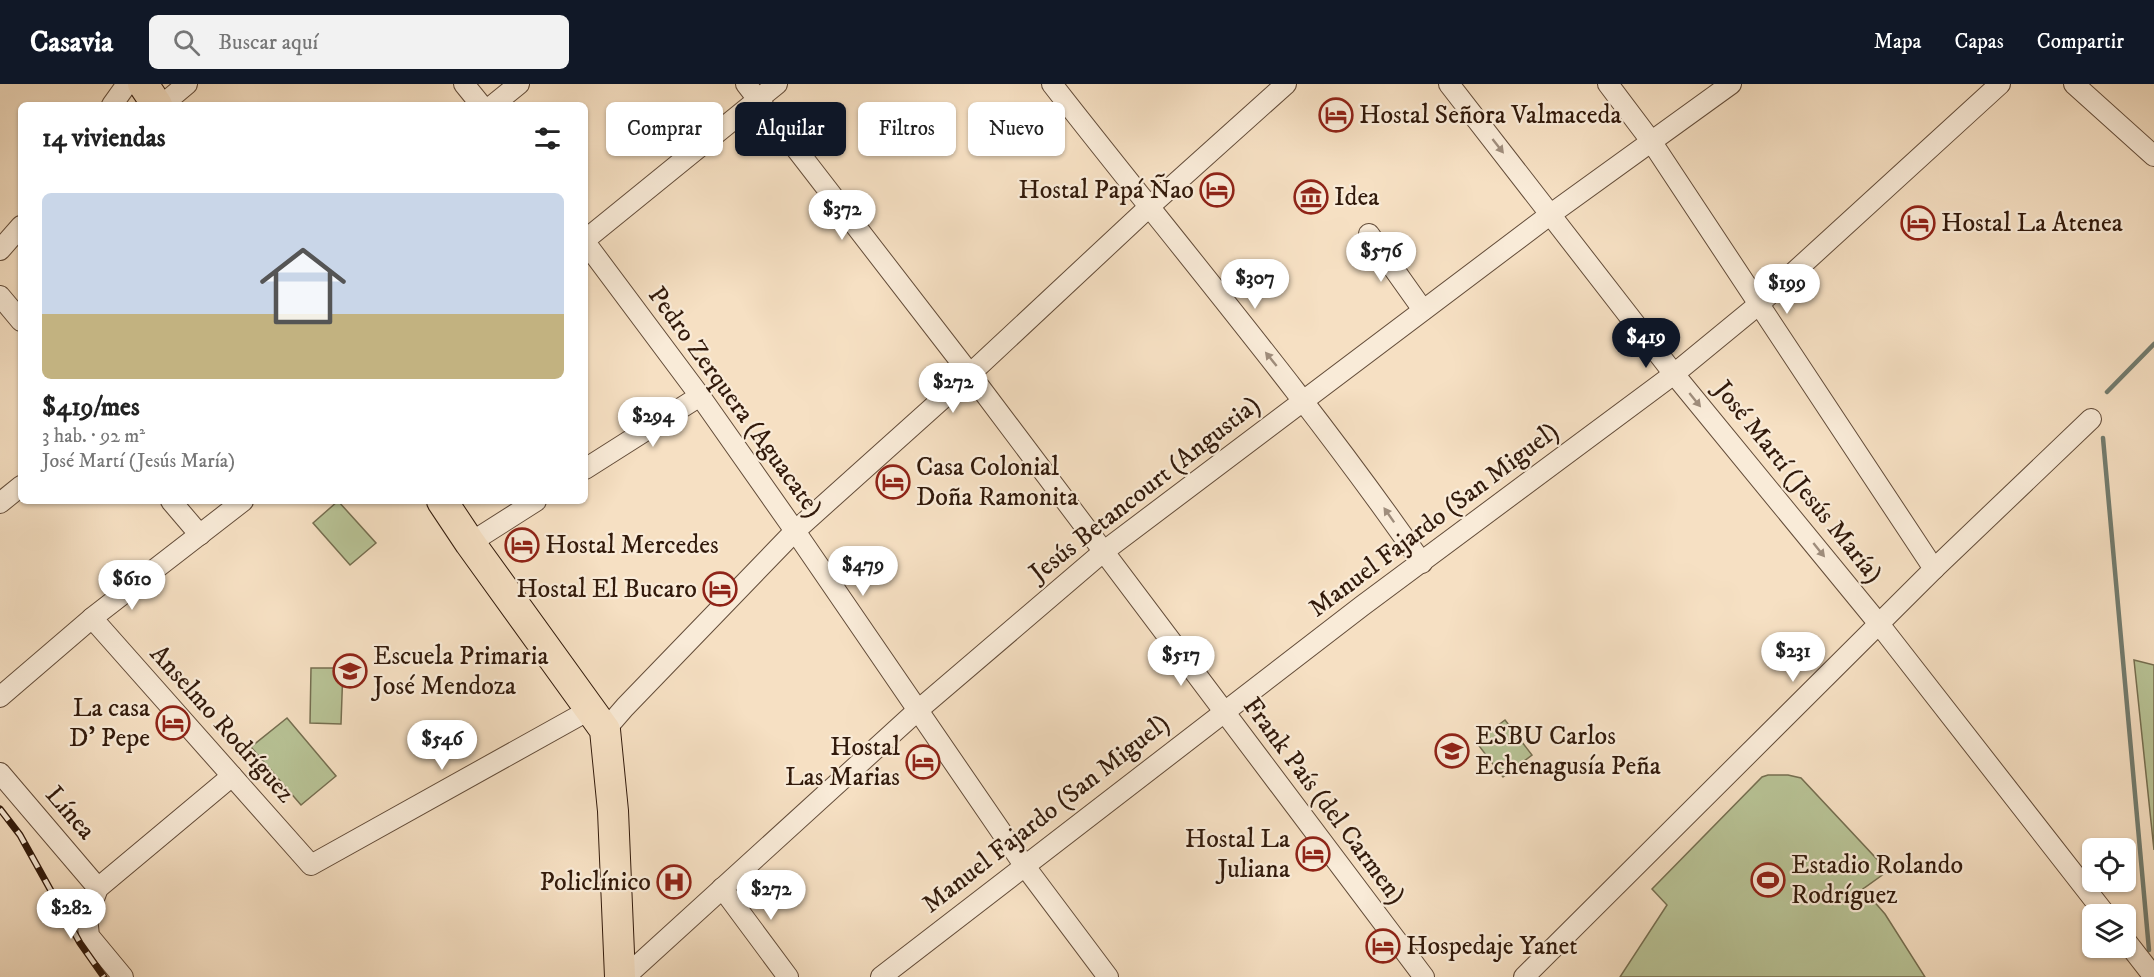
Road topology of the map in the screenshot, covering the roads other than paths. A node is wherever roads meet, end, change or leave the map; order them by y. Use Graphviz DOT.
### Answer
graph roads {
  1 [pos="127,84"];
  2 [pos="143,84"];
  3 [pos="187,84"];
  4 [pos="464,84"];
  5 [pos="519,84"];
  6 [pos="777,84"];
  7 [pos="1052,84"];
  8 [pos="1286,84"];
  9 [pos="1449,84"];
  10 [pos="1608,84"];
  11 [pos="1731,84"];
  12 [pos="2000,84"];
  13 [pos="2074,84"];
  14 [pos="751,92"];
  15 [pos="114,102"];
  16 [pos="155,102"];
  17 [pos="166,102"];
  18 [pos="479,102"];
  19 [pos="497,102"];
  20 [pos="1651,141"];
  21 [pos="2154,156"];
  22 [pos="1149,207"];
  23 [pos="1551,214"];
  24 [pos="18,229"];
  25 [pos="1369,234"];
  26 [pos="588,238"];
  27 [pos="588,245"];
  28 [pos="0,250"];
  29 [pos="0,296"];
  30 [pos="1758,305"];
  31 [pos="1423,310"];
  32 [pos="18,317"];
  33 [pos="970,374"];
  34 [pos="1674,374"];
  35 [pos="700,396"];
  36 [pos="1304,400"];
  37 [pos="2091,419"];
  38 [pos="588,467"];
  39 [pos="18,488"];
  40 [pos="0,503"];
  41 [pos="174,504"];
  42 [pos="239,504"];
  43 [pos="444,504"];
  44 [pos="531,504"];
  45 [pos="795,531"];
  46 [pos="200,535"];
  47 [pos="470,543"];
  48 [pos="1103,552"];
  49 [pos="1422,563"];
  50 [pos="1934,569"];
  51 [pos="92,618"];
  52 [pos="1879,624"];
  53 [pos="0,697"];
  54 [pos="917,711"];
  55 [pos="1223,712"];
  56 [pos="598,720"];
  57 [pos="0,773"];
  58 [pos="232,776"];
  59 [pos="1024,865"];
  60 [pos="98,888"];
  61 [pos="723,888"];
  62 [pos="2097,904"];
  63 [pos="2136,954"];
  64 [pos="123,977"];
  65 [pos="620,977"];
  66 [pos="625,977"];
  67 [pos="788,977"];
  68 [pos="881,977"];
  69 [pos="1108,977"];
  70 [pos="1424,977"];
  71 [pos="1524,977"];
  72 [pos="2154,977"];
  1 -- 15 [label="street"];
  2 -- 16 [label="main road"];
  3 -- 17 [label="street"];
  4 -- 18 [label="street"];
  5 -- 19 [label="street"];
  6 -- 14 [label="street"];
  7 -- 22 [label="street"];
  8 -- 22 [label="street"];
  9 -- 23 [label="street, José Martí (Jesús María), one-way"];
  10 -- 20 [label="street"];
  11 -- 20 [label="street, Jesús Betancourt (Angustia)"];
  12 -- 30 [label="street, Manuel Fajardo (San Miguel)"];
  13 -- 21 [label="street"];
  14 -- 26 [label="street"];
  14 -- 33 [label="street, Frank País (del Carmen)"];
  20 -- 23 [label="street, Jesús Betancourt (Angustia)"];
  20 -- 30 [label="street"];
  22 -- 33 [label="street"];
  36 -- 22 [label="street, one-way"];
  23 -- 31 [label="street, Jesús Betancourt (Angustia)"];
  23 -- 34 [label="street, José Martí (Jesús María)"];
  24 -- 28 [label="street"];
  25 -- 31 [label="street"];
  27 -- 35 [label="street, Pedro Zerquera (Aguacate)"];
  29 -- 32 [label="street"];
  30 -- 34 [label="street, Manuel Fajardo (San Miguel)"];
  30 -- 50 [label="street"];
  31 -- 36 [label="street, Jesús Betancourt (Angustia)"];
  33 -- 45 [label="street"];
  33 -- 48 [label="street, Frank País (del Carmen)"];
  34 -- 49 [label="street, Manuel Fajardo (San Miguel)"];
  34 -- 52 [label="street, José Martí (Jesús María), one-way"];
  35 -- 38 [label="street"];
  35 -- 45 [label="street, Pedro Zerquera (Aguacate)"];
  36 -- 48 [label="street, Jesús Betancourt (Angustia)"];
  49 -- 36 [label="street, one-way"];
  37 -- 50 [label="street"];
  39 -- 40 [label="street"];
  41 -- 46 [label="street"];
  42 -- 46 [label="street"];
  43 -- 47 [label="main road"];
  44 -- 47 [label="street"];
  45 -- 54 [label="street, Pedro Zerquera (Aguacate)"];
  45 -- 56 [label="street"];
  46 -- 51 [label="street"];
  47 -- 56 [label="main road"];
  48 -- 54 [label="street, Jesús Betancourt (Angustia)"];
  48 -- 55 [label="street, Frank País (del Carmen)"];
  49 -- 55 [label="street, Manuel Fajardo (San Miguel)"];
  50 -- 52 [label="street"];
  51 -- 53 [label="street"];
  51 -- 58 [label="street, Anselmo Rodríguez"];
  52 -- 62 [label="street, José Martí (Jesús María)"];
  52 -- 71 [label="street"];
  54 -- 59 [label="street, Pedro Zerquera (Aguacate)"];
  54 -- 61 [label="street, Jesús Betancourt (Angustia)"];
  55 -- 59 [label="street, Manuel Fajardo (San Miguel)"];
  55 -- 70 [label="street, Frank País (del Carmen)"];
  56 -- 58 [label="street, Anselmo Rodríguez"];
  56 -- 65 [label="main road"];
  57 -- 60 [label="street, Línea"];
  58 -- 60 [label="street"];
  59 -- 68 [label="street, Manuel Fajardo (San Miguel)"];
  59 -- 69 [label="street, Pedro Zerquera (Aguacate)"];
  60 -- 64 [label="street"];
  61 -- 66 [label="street, Jesús Betancourt (Angustia)"];
  61 -- 67 [label="street"];
  63 -- 72 [label="street"];
}
